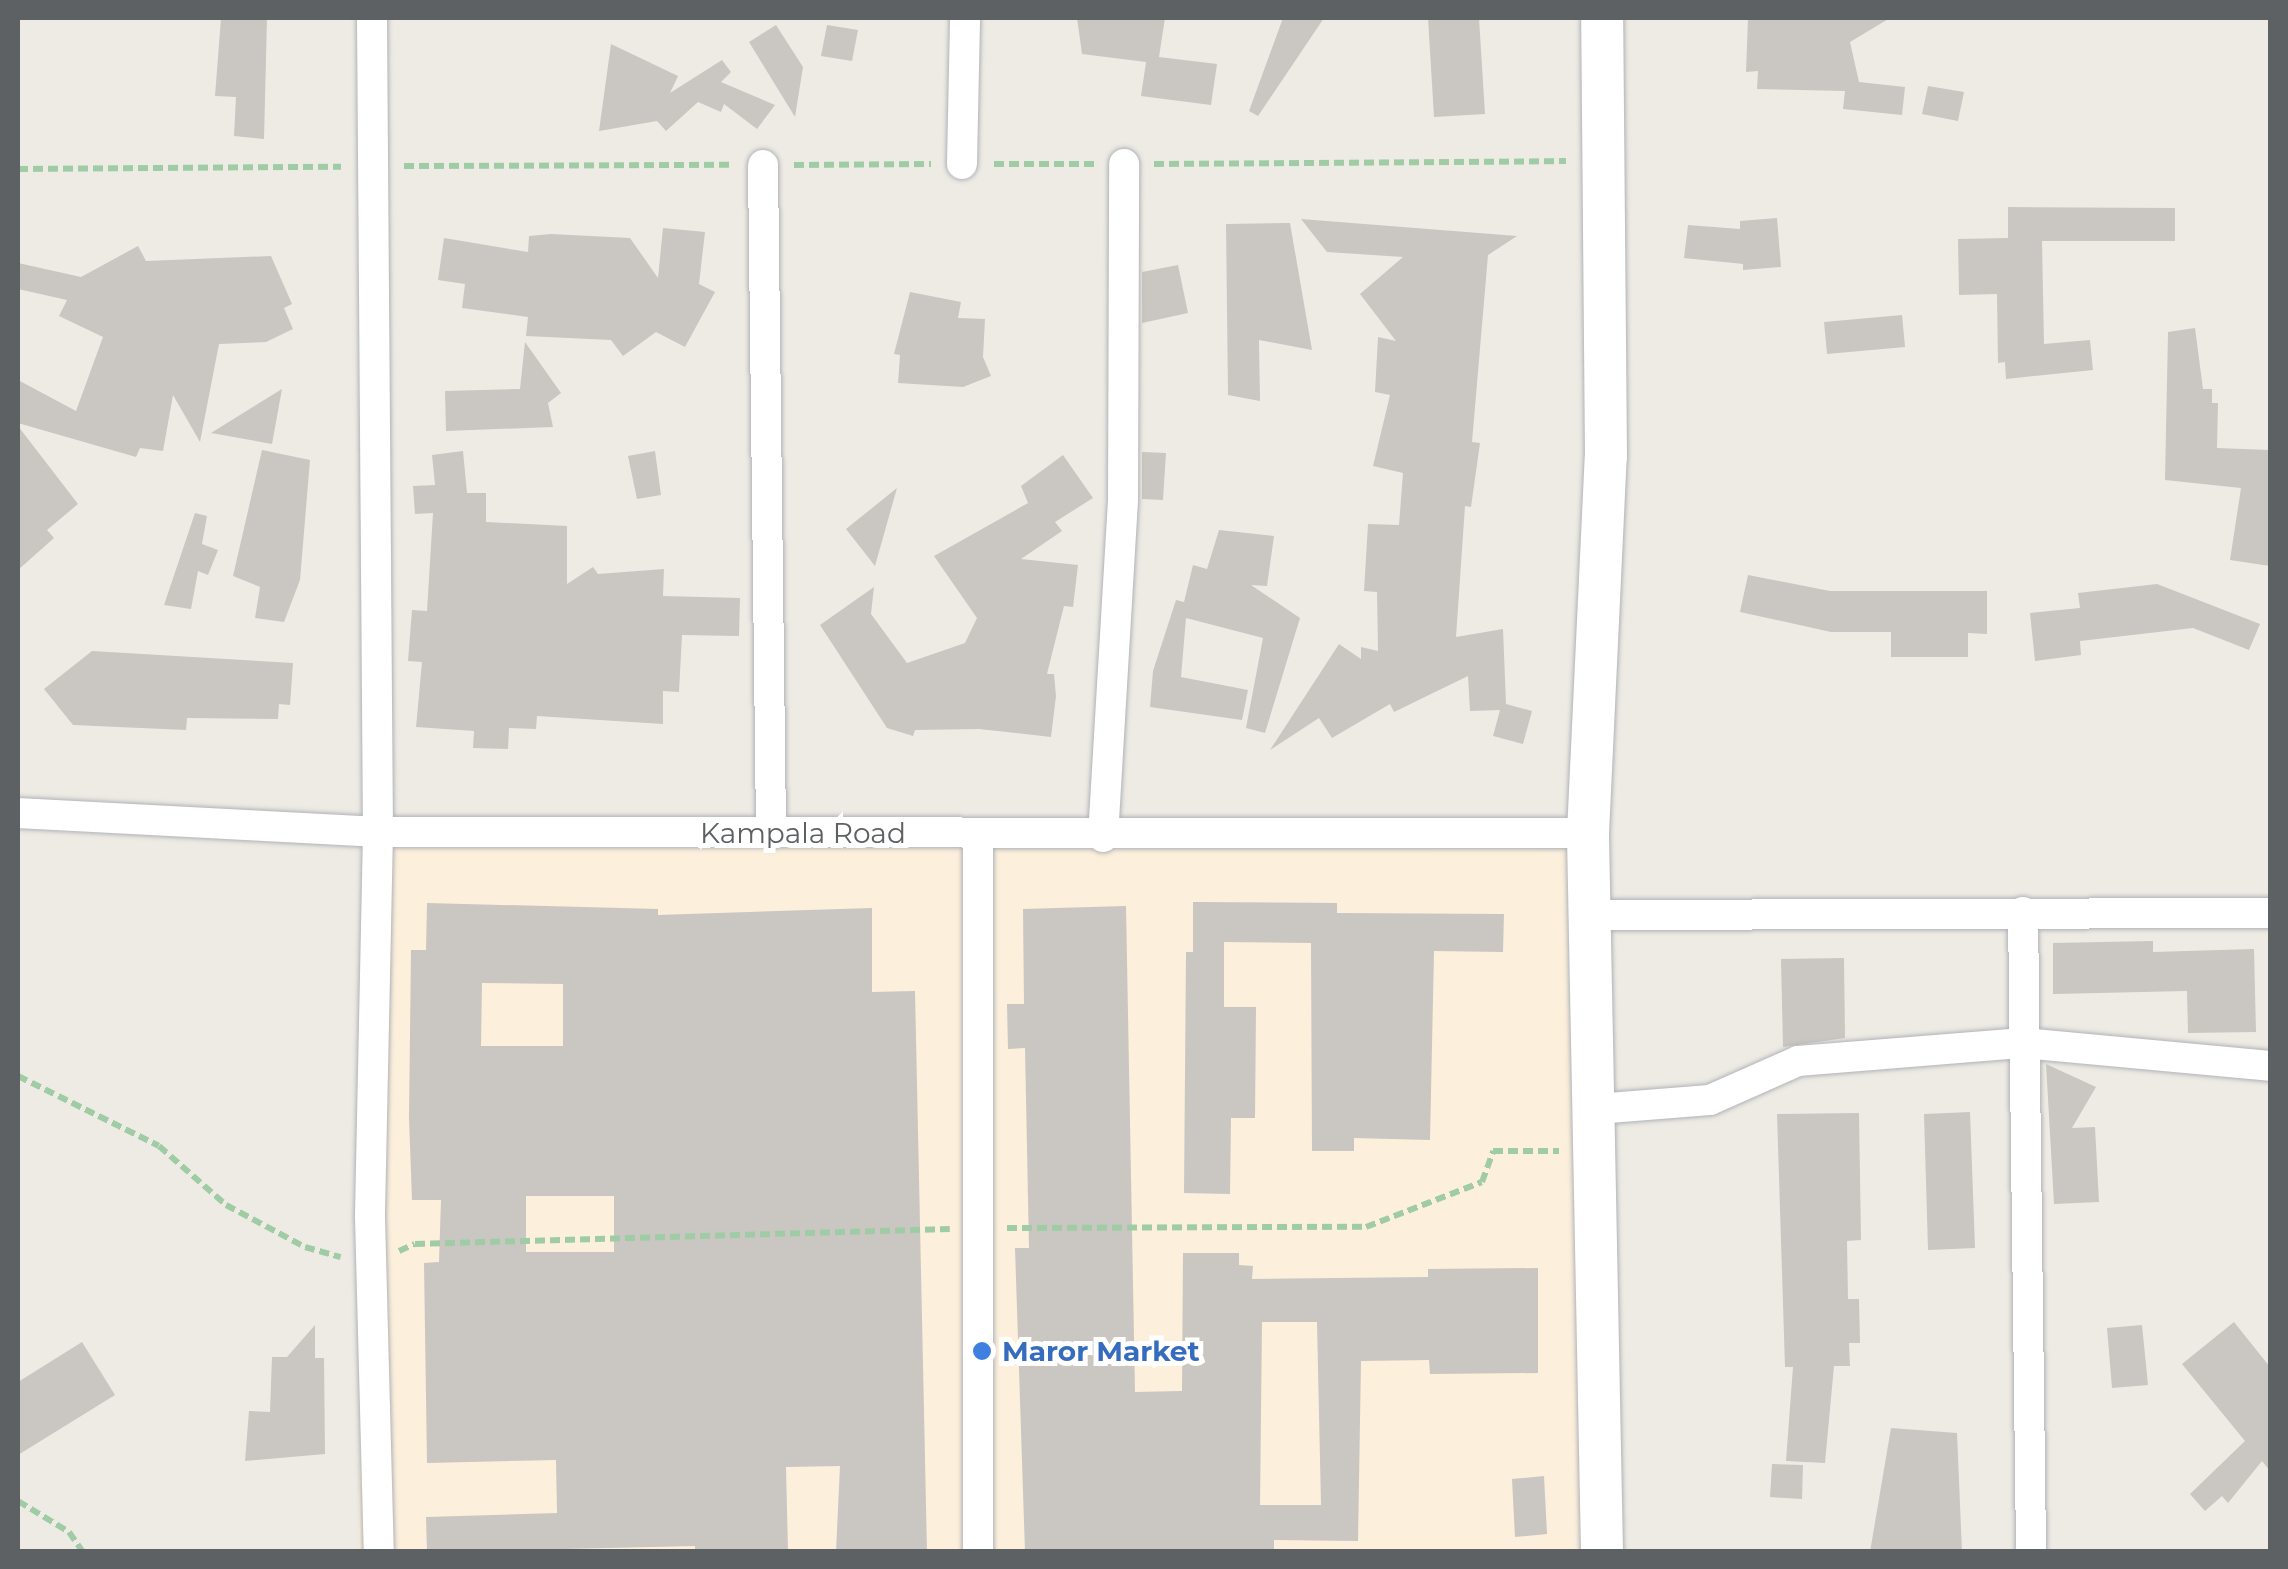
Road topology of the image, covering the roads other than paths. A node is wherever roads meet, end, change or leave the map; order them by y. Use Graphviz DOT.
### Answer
graph roads {
  1 [pos="372,18"];
  2 [pos="965,18"];
  3 [pos="1602,18"];
  4 [pos="962,164"];
  5 [pos="1124,164"];
  6 [pos="763,165"];
  7 [pos="18,814"];
  8 [pos="378,832"];
  9 [pos="1588,833"];
  10 [pos="771,834"];
  11 [pos="978,834"];
  12 [pos="1103,838"];
  13 [pos="2022,912"];
  14 [pos="2270,913"];
  15 [pos="1588,914"];
  16 [pos="2024,1043"];
  17 [pos="2270,1066"];
  18 [pos="1596,1109"];
  19 [pos="379,1552"];
  20 [pos="978,1552"];
  21 [pos="1602,1552"];
  22 [pos="2031,1552"];
  1 -- 8 [label="street"];
  2 -- 4 [label="street"];
  3 -- 9 [label="street"];
  5 -- 12 [label="street"];
  6 -- 10 [label="street"];
  7 -- 8 [label="street, Kampala Road"];
  8 -- 10 [label="street, Kampala Road"];
  8 -- 19 [label="street"];
  9 -- 12 [label="street, Kampala Road"];
  9 -- 15 [label="street"];
  10 -- 11 [label="street, Kampala Road"];
  11 -- 12 [label="street, Kampala Road"];
  11 -- 20 [label="street"];
  13 -- 14 [label="street"];
  13 -- 15 [label="street"];
  13 -- 16 [label="street"];
  15 -- 18 [label="street"];
  16 -- 17 [label="street"];
  16 -- 18 [label="street"];
  16 -- 22 [label="street"];
  18 -- 21 [label="street"];
}
